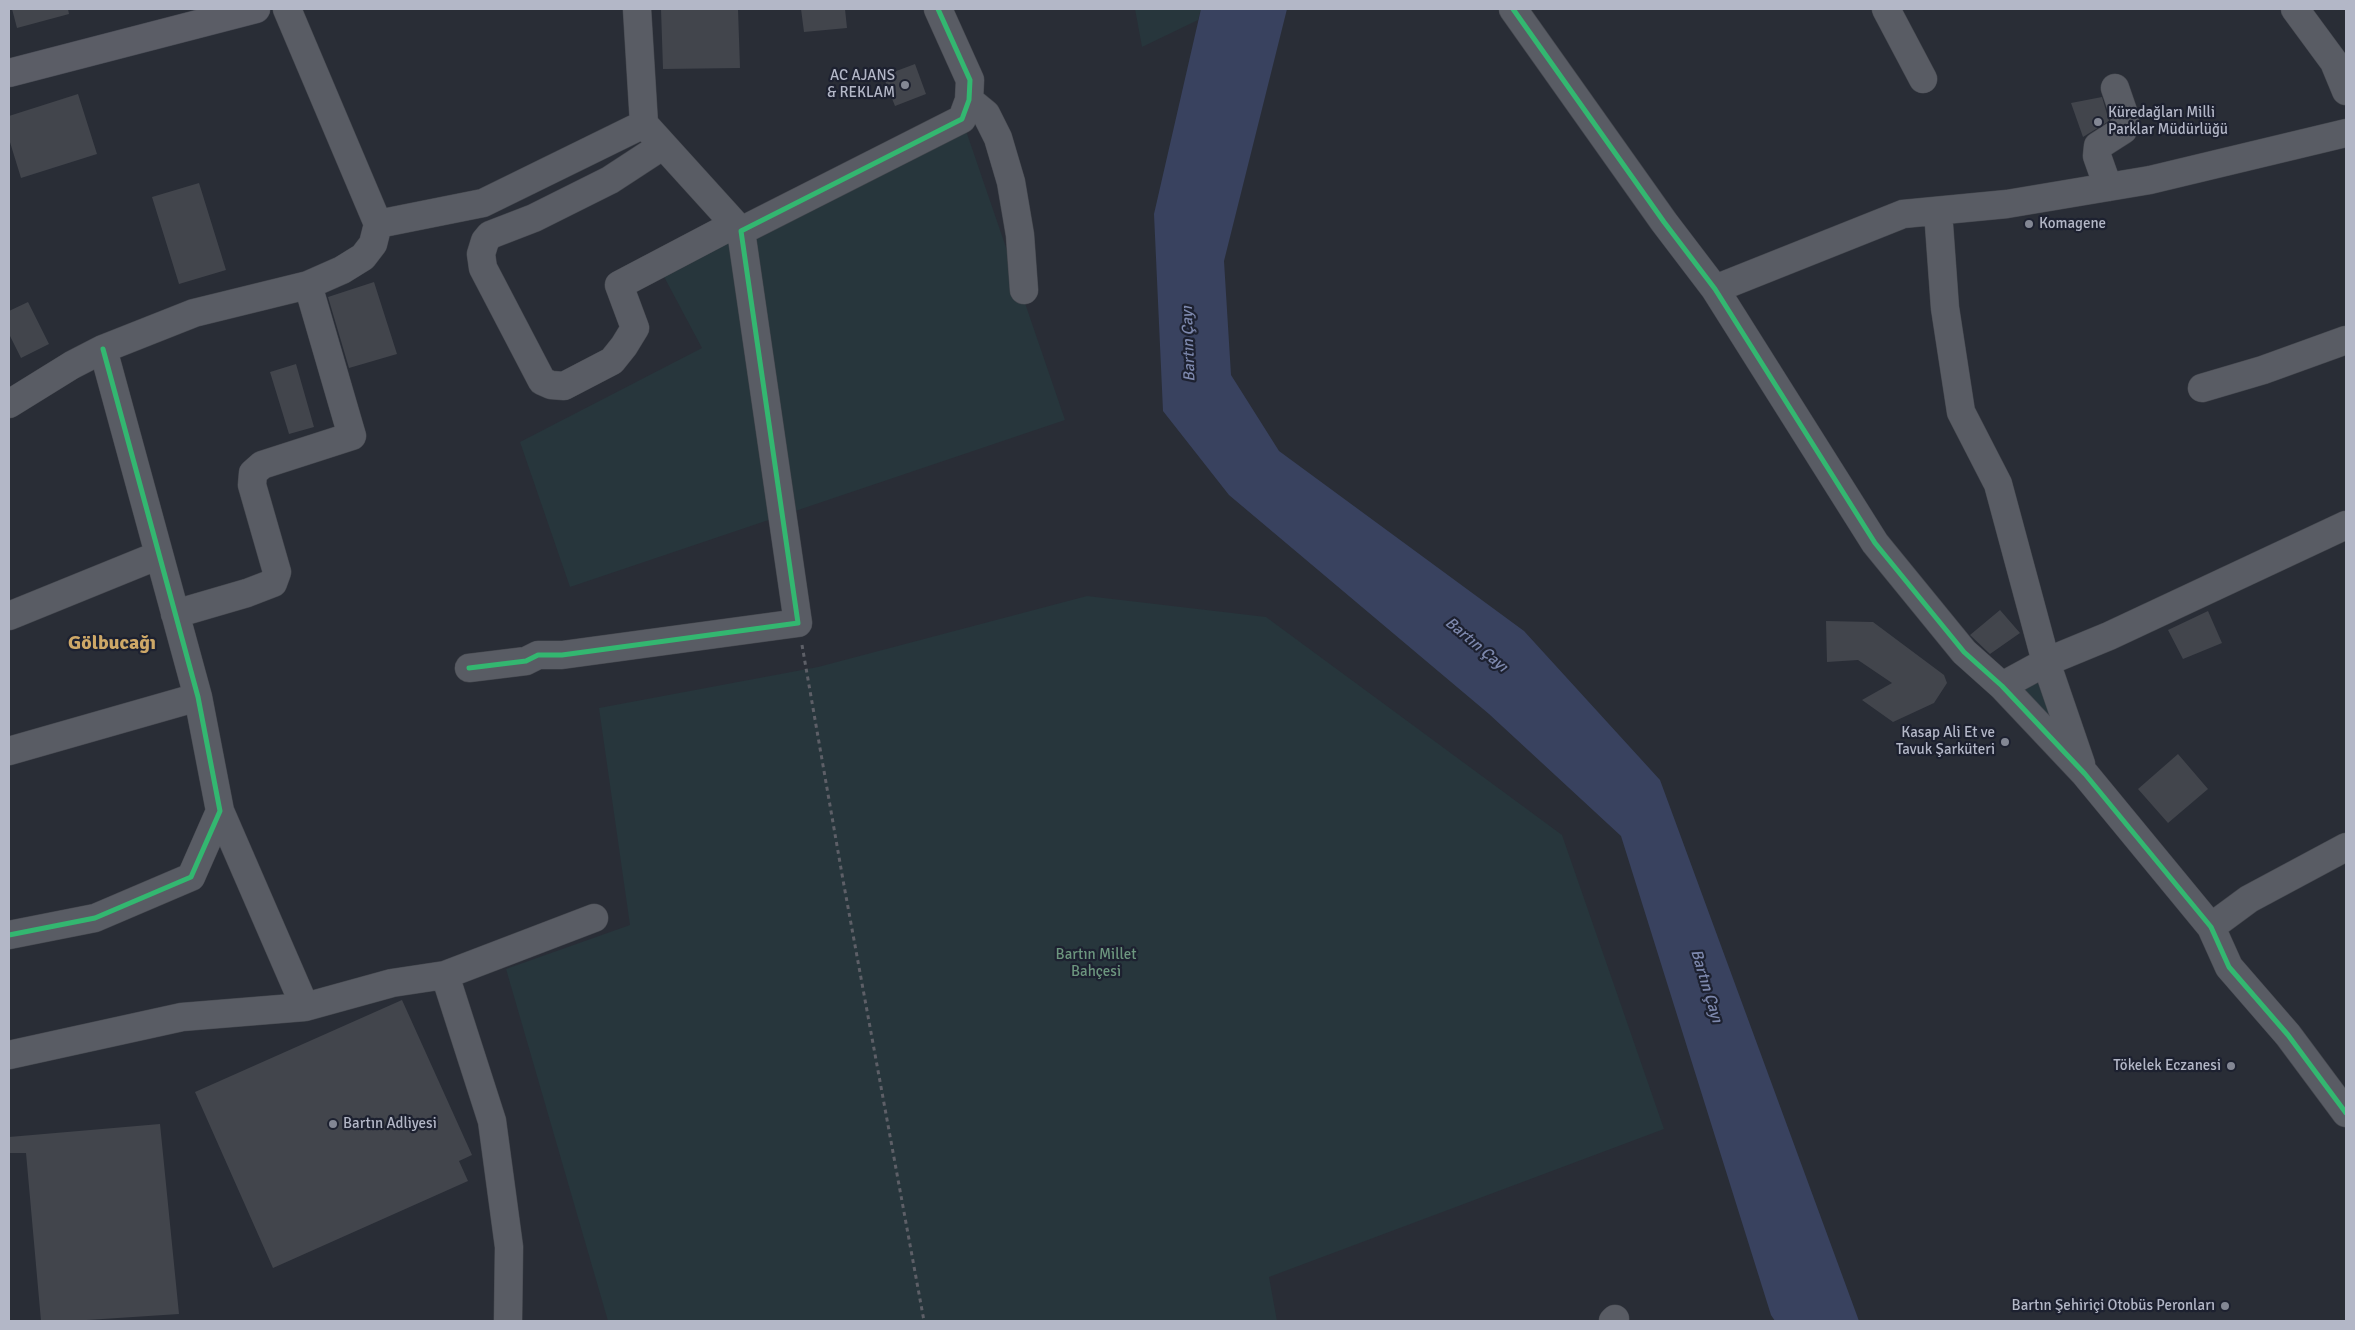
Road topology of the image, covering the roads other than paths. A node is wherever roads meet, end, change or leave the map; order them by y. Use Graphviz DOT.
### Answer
graph roads {
  1 [pos="256,9"];
  2 [pos="287,9"];
  3 [pos="637,9"];
  4 [pos="938,9"];
  5 [pos="1513,9"];
  6 [pos="1886,9"];
  7 [pos="2295,9"];
  8 [pos="2340,56"];
  9 [pos="9,73"];
  10 [pos="1923,79"];
  11 [pos="2115,88"];
  12 [pos="2346,91"];
  13 [pos="969,100"];
  14 [pos="644,124"];
  15 [pos="2346,132"];
  16 [pos="662,146"];
  17 [pos="2108,187"];
  18 [pos="1938,211"];
  19 [pos="378,224"];
  20 [pos="738,228"];
  21 [pos="308,285"];
  22 [pos="1716,289"];
  23 [pos="1024,290"];
  24 [pos="2346,340"];
  25 [pos="103,349"];
  26 [pos="2202,388"];
  27 [pos="9,404"];
  28 [pos="2346,525"];
  29 [pos="159,555"];
  30 [pos="175,614"];
  31 [pos="9,616"];
  32 [pos="2046,662"];
  33 [pos="469,668"];
  34 [pos="2002,686"];
  35 [pos="198,697"];
  36 [pos="9,751"];
  37 [pos="2085,774"];
  38 [pos="220,811"];
  39 [pos="2346,847"];
  40 [pos="594,918"];
  41 [pos="2211,927"];
  42 [pos="9,935"];
  43 [pos="446,976"];
  44 [pos="305,1006"];
  45 [pos="9,1055"];
  46 [pos="2344,1106"];
  47 [pos="508,1321"];
  1 -- 9 [label="main road"];
  2 -- 19 [label="street"];
  3 -- 14 [label="street"];
  4 -- 13 [label="street"];
  5 -- 22 [label="street"];
  6 -- 10 [label="street"];
  7 -- 8 [label="street"];
  8 -- 12 [label="street"];
  11 -- 17 [label="street"];
  13 -- 20 [label="street"];
  13 -- 23 [label="street"];
  14 -- 16 [label="street"];
  14 -- 19 [label="street"];
  15 -- 17 [label="street"];
  16 -- 20 [label="street"];
  16 -- 20 [label="street"];
  17 -- 18 [label="street"];
  18 -- 22 [label="street"];
  18 -- 32 [label="street"];
  19 -- 21 [label="street"];
  20 -- 33 [label="street"];
  21 -- 25 [label="street"];
  21 -- 30 [label="street"];
  22 -- 34 [label="street"];
  24 -- 26 [label="street"];
  25 -- 27 [label="street"];
  25 -- 29 [label="street"];
  28 -- 32 [label="street"];
  29 -- 30 [label="street"];
  29 -- 31 [label="street"];
  30 -- 35 [label="street"];
  32 -- 34 [label="street"];
  32 -- 37 [label="street"];
  34 -- 37 [label="street"];
  35 -- 36 [label="street"];
  35 -- 38 [label="street"];
  37 -- 41 [label="street"];
  38 -- 42 [label="street"];
  38 -- 44 [label="street"];
  39 -- 41 [label="street"];
  40 -- 43 [label="street"];
  41 -- 46 [label="street"];
  43 -- 44 [label="street"];
  43 -- 47 [label="street"];
  44 -- 45 [label="street"];
}
